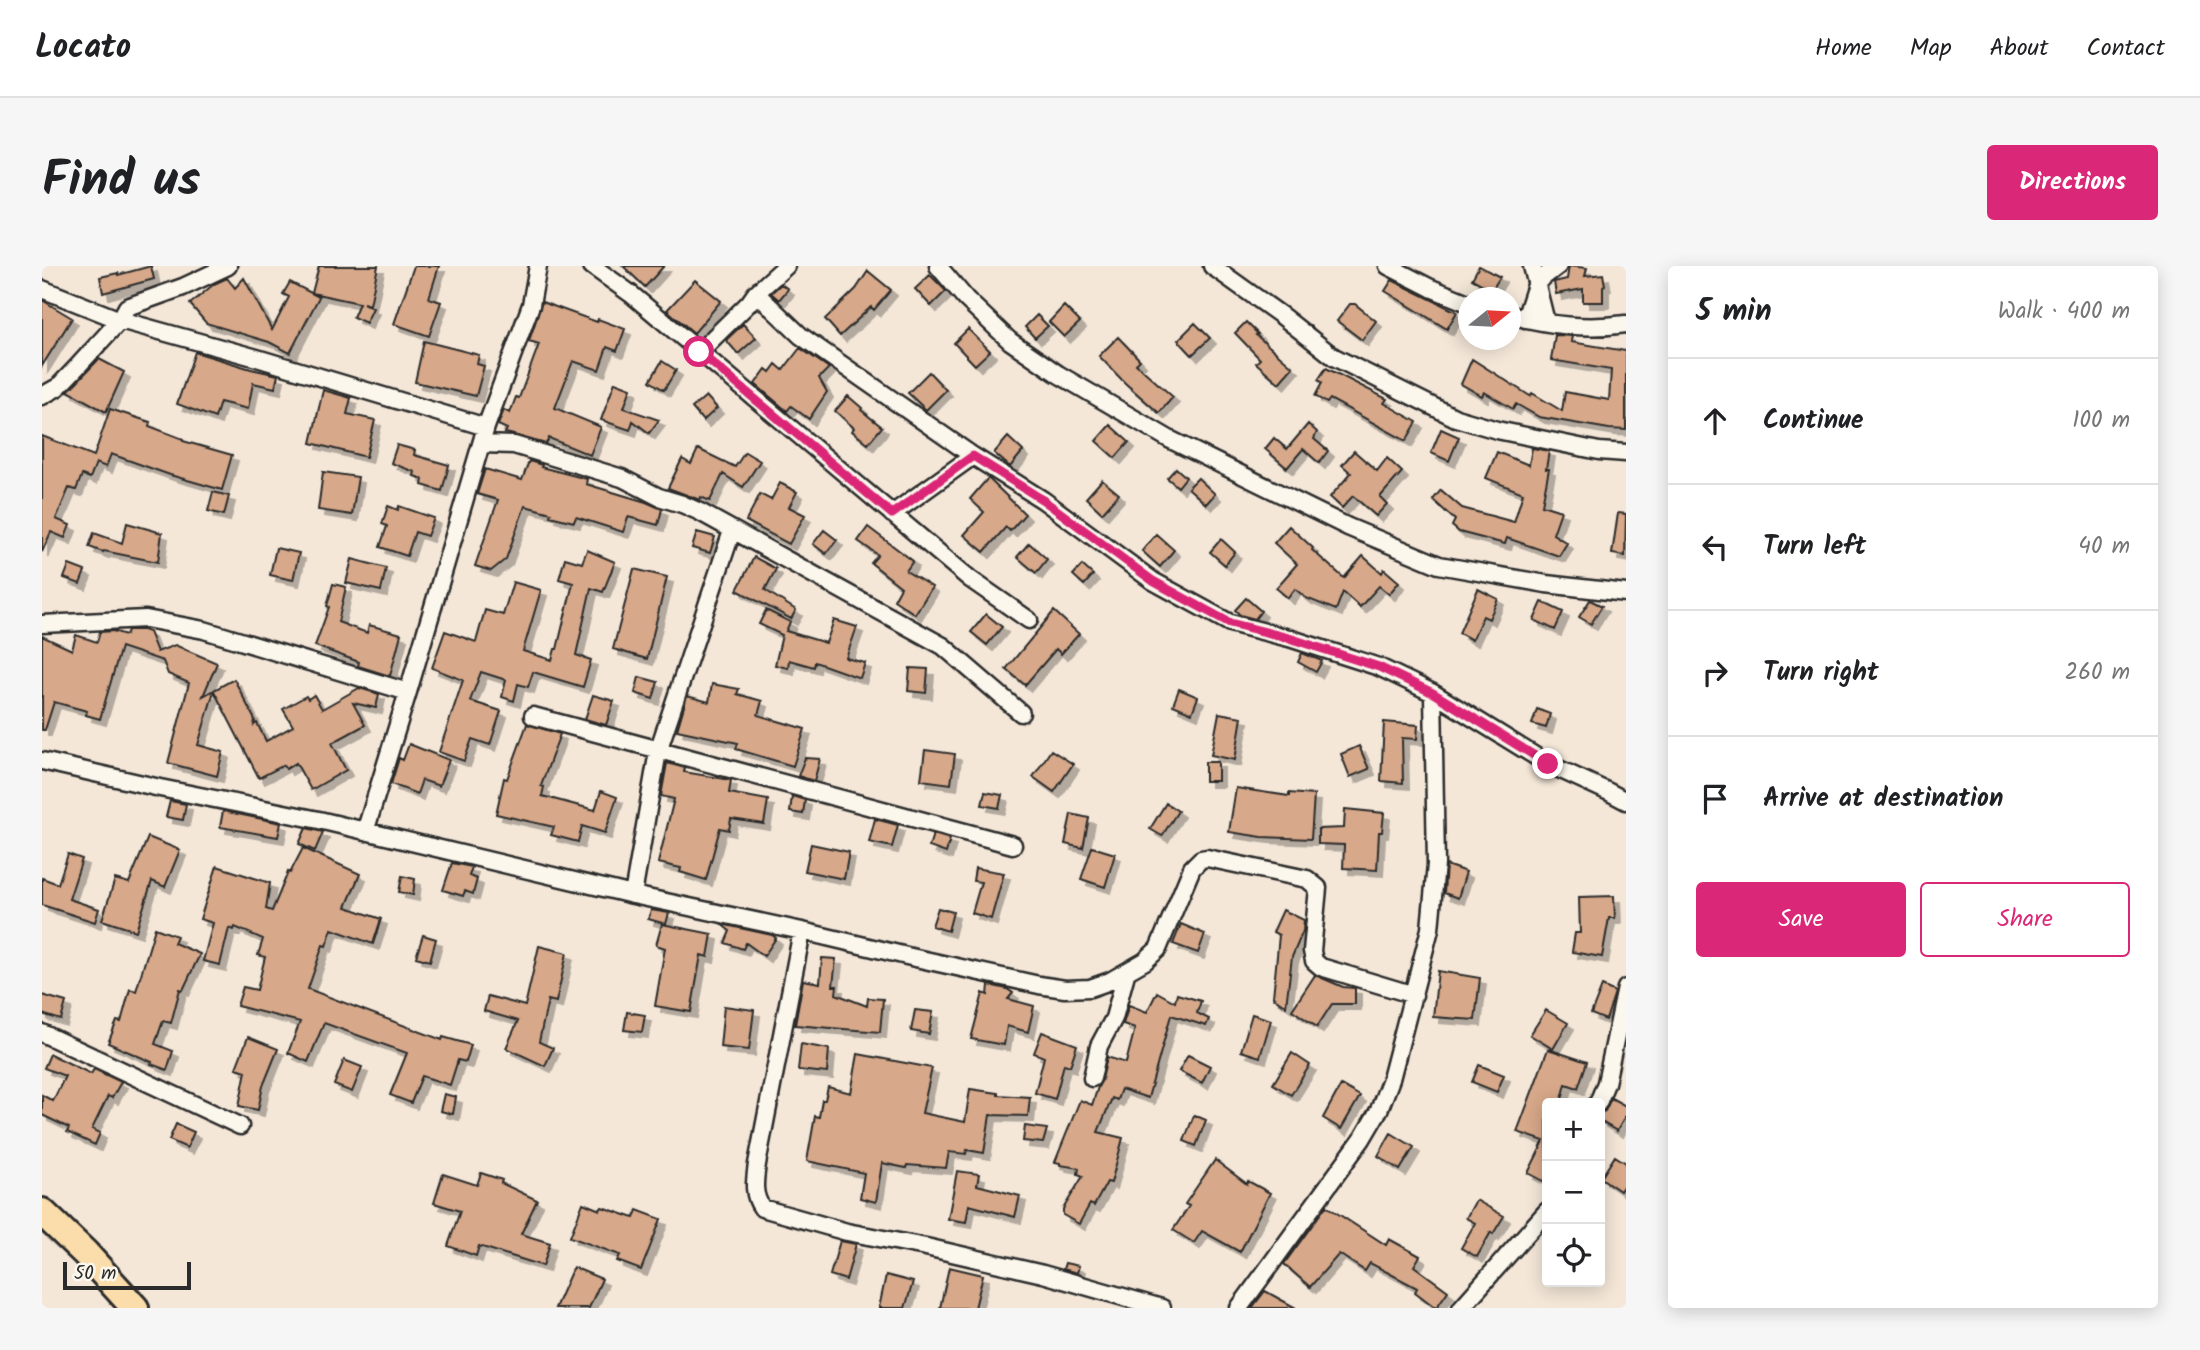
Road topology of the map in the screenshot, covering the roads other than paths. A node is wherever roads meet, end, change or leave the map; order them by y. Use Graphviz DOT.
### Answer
graph roads {
  1 [pos="228,266"];
  2 [pos="538,266"];
  3 [pos="592,266"];
  4 [pos="786,266"];
  5 [pos="938,266"];
  6 [pos="1212,266"];
  7 [pos="1388,266"];
  8 [pos="1532,266"];
  9 [pos="1558,266"];
  10 [pos="1537,282"];
  11 [pos="42,289"];
  12 [pos="756,293"];
  13 [pos="1458,299"];
  14 [pos="1521,311"];
  15 [pos="1521,318"];
  16 [pos="120,320"];
  17 [pos="1546,322"];
  18 [pos="1626,324"];
  19 [pos="699,352"];
  20 [pos="42,396"];
  21 [pos="486,427"];
  22 [pos="481,444"];
  23 [pos="1626,453"];
  24 [pos="973,456"];
  25 [pos="892,514"];
  26 [pos="732,531"];
  27 [pos="1626,593"];
  28 [pos="1029,620"];
  29 [pos="42,624"];
  30 [pos="408,692"];
  31 [pos="1433,693"];
  32 [pos="1021,713"];
  33 [pos="533,716"];
  34 [pos="658,751"];
  35 [pos="42,761"];
  36 [pos="1626,801"];
  37 [pos="365,832"];
  38 [pos="1013,845"];
  39 [pos="633,895"];
  40 [pos="802,931"];
  41 [pos="1126,974"];
  42 [pos="1626,988"];
  43 [pos="1414,995"];
  44 [pos="42,1033"];
  45 [pos="1092,1078"];
  46 [pos="1600,1098"];
  47 [pos="240,1126"];
  48 [pos="42,1212"];
  49 [pos="1542,1217"];
  50 [pos="135,1308"];
  51 [pos="1162,1308"];
  52 [pos="1239,1308"];
  53 [pos="1461,1308"];
  1 -- 16 [label="street"];
  2 -- 21 [label="street"];
  3 -- 19 [label="street"];
  4 -- 12 [label="street"];
  5 -- 27 [label="street"];
  6 -- 23 [label="street"];
  7 -- 13 [label="street"];
  8 -- 10 [label="street"];
  9 -- 10 [label="street"];
  10 -- 14 [label="street"];
  10 -- 17 [label="street"];
  11 -- 16 [label="street"];
  12 -- 19 [label="street"];
  12 -- 24 [label="street"];
  15 -- 17 [label="street"];
  16 -- 20 [label="street"];
  16 -- 21 [label="street"];
  17 -- 18 [label="street"];
  19 -- 25 [label="street"];
  21 -- 22 [label="street"];
  22 -- 26 [label="street"];
  22 -- 30 [label="street"];
  24 -- 25 [label="street"];
  24 -- 31 [label="street"];
  25 -- 28 [label="street"];
  26 -- 32 [label="street"];
  26 -- 34 [label="street"];
  29 -- 30 [label="street"];
  30 -- 37 [label="street"];
  31 -- 36 [label="street"];
  31 -- 43 [label="street"];
  33 -- 34 [label="street"];
  34 -- 38 [label="street"];
  34 -- 39 [label="street"];
  35 -- 37 [label="street"];
  37 -- 39 [label="street"];
  39 -- 40 [label="street"];
  40 -- 41 [label="street"];
  40 -- 51 [label="street"];
  41 -- 43 [label="street"];
  41 -- 45 [label="street"];
  42 -- 46 [label="street"];
  43 -- 52 [label="street"];
  44 -- 47 [label="street"];
  48 -- 50 [label="highway"];
  49 -- 53 [label="street"];
}
